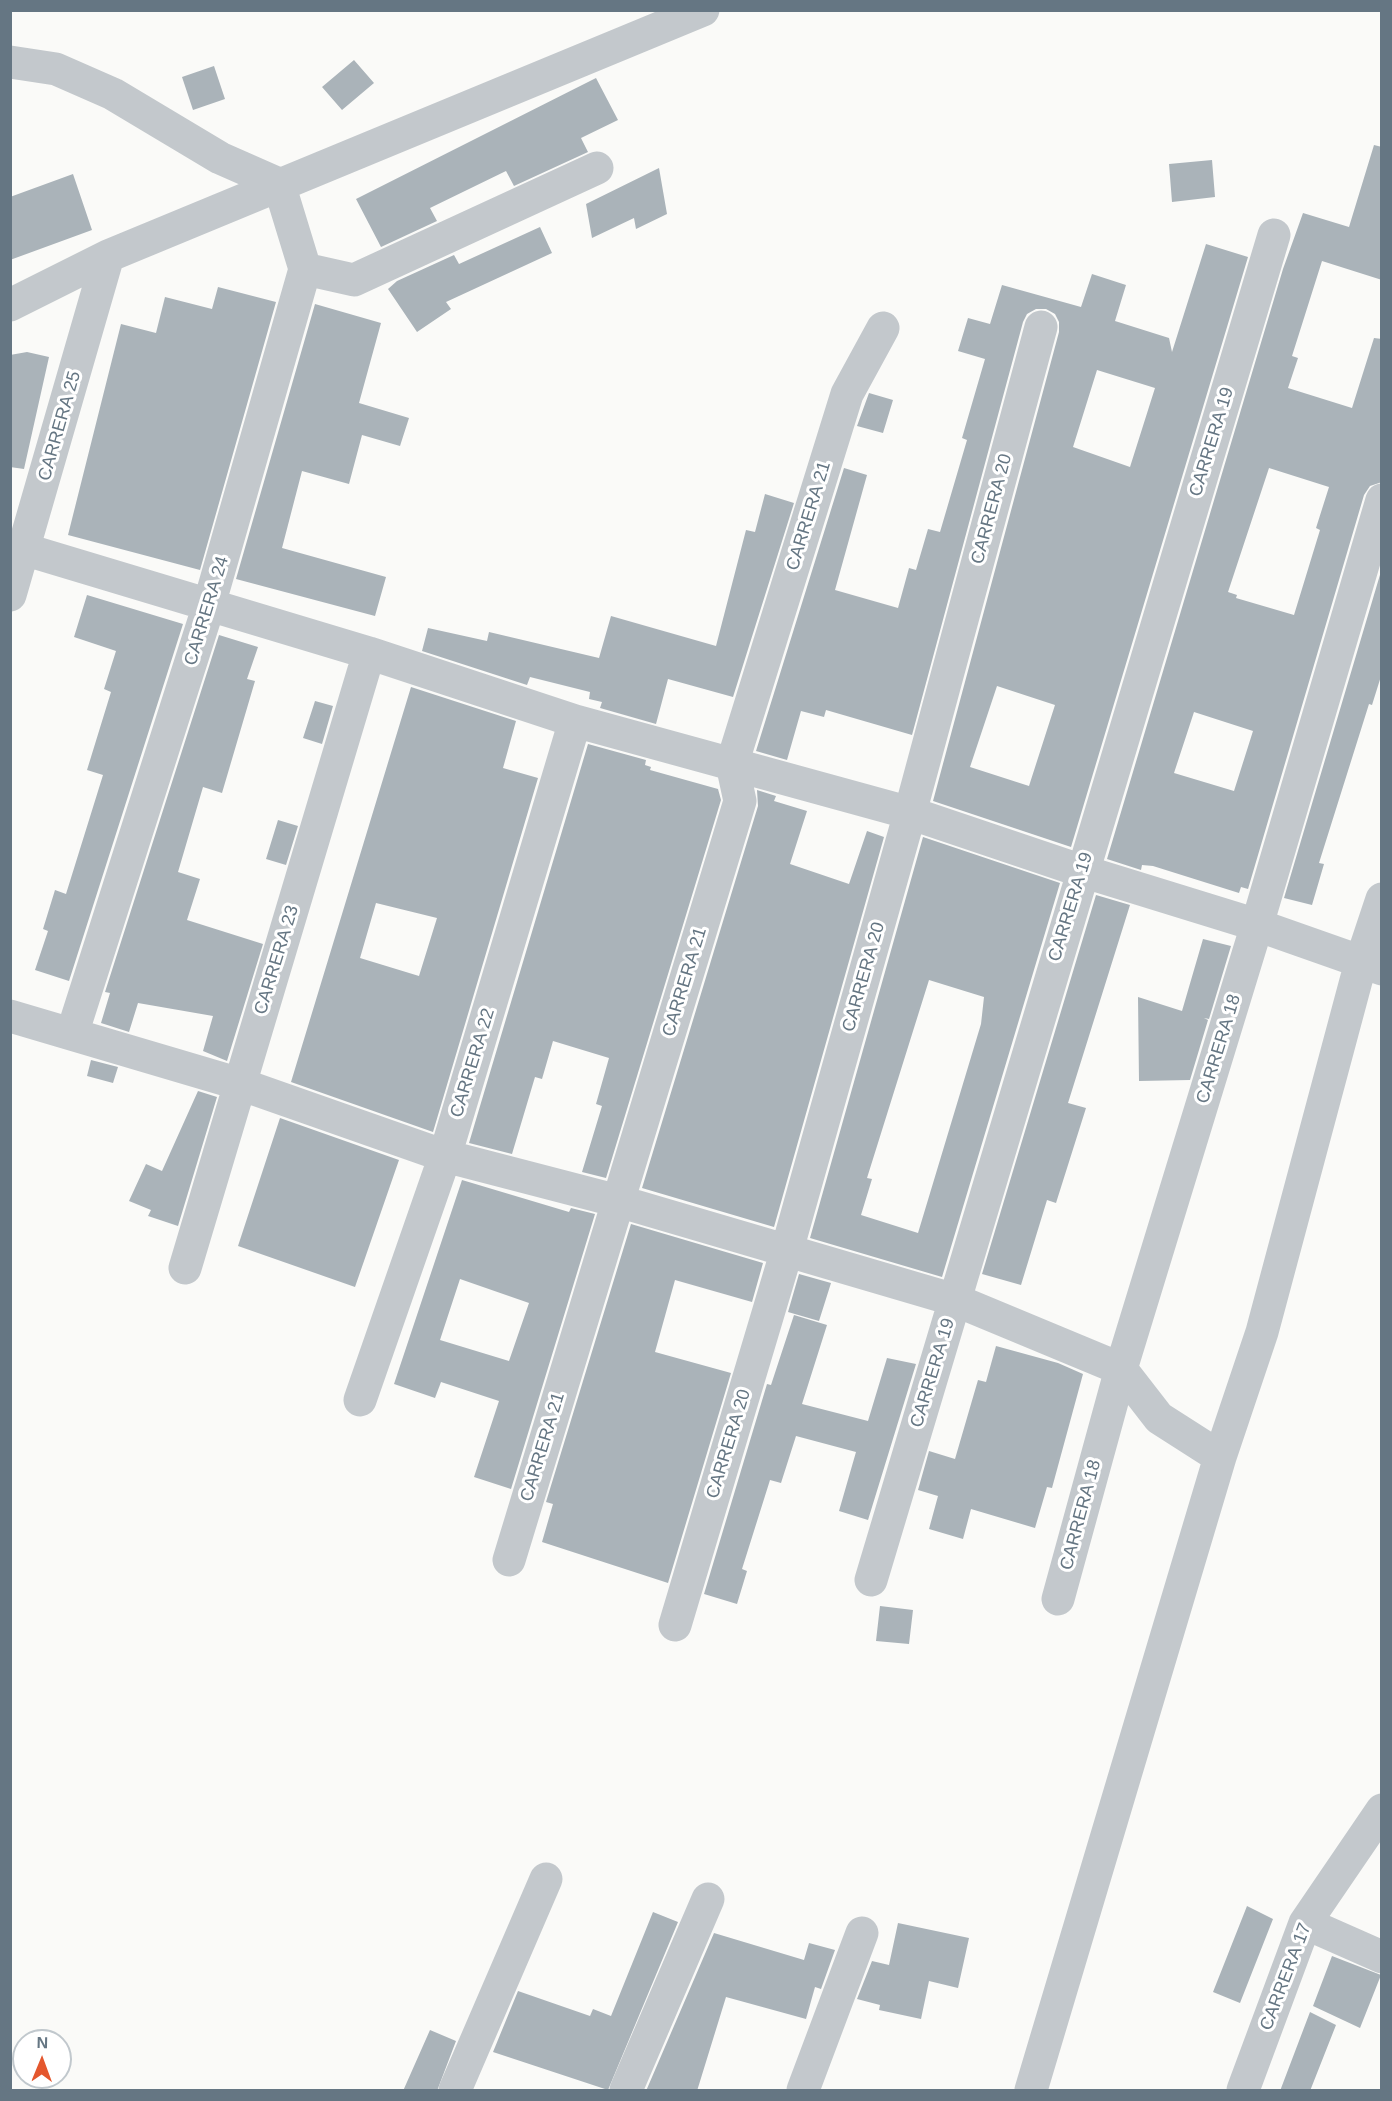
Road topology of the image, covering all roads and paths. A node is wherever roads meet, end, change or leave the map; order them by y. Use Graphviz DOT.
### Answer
graph roads {
  1 [pos="702,10"];
  2 [pos="10,62"];
  3 [pos="597,168"];
  4 [pos="279,184"];
  5 [pos="1274,235"];
  6 [pos="108,256"];
  7 [pos="305,269"];
  8 [pos="10,305"];
  9 [pos="1041,327"];
  10 [pos="883,328"];
  11 [pos="1382,501"];
  12 [pos="18,547"];
  13 [pos="10,595"];
  14 [pos="209,605"];
  15 [pos="369,653"];
  16 [pos="575,721"];
  17 [pos="732,764"];
  18 [pos="910,813"];
  19 [pos="1082,871"];
  20 [pos="1382,899"];
  21 [pos="1257,925"];
  22 [pos="1371,965"];
  23 [pos="10,1016"];
  24 [pos="72,1034"];
  25 [pos="240,1084"];
  26 [pos="445,1156"];
  27 [pos="618,1201"];
  28 [pos="787,1250"];
  29 [pos="185,1268"];
  30 [pos="955,1300"];
  31 [pos="1121,1368"];
  32 [pos="360,1400"];
  33 [pos="1220,1457"];
  34 [pos="509,1560"];
  35 [pos="871,1580"];
  36 [pos="1058,1599"];
  37 [pos="675,1625"];
  38 [pos="1382,1809"];
  39 [pos="546,1879"];
  40 [pos="708,1899"];
  41 [pos="1305,1923"];
  42 [pos="862,1933"];
  43 [pos="1382,1957"];
  44 [pos="455,2091"];
  45 [pos="626,2091"];
  46 [pos="803,2091"];
  47 [pos="1031,2091"];
  48 [pos="1243,2091"];
  1 -- 4 [label="street"];
  2 -- 4 [label="street"];
  3 -- 7 [label="street"];
  4 -- 6 [label="street"];
  4 -- 7 [label="street"];
  5 -- 19 [label="street, CARRERA 19"];
  6 -- 8 [label="street"];
  6 -- 12 [label="street, CARRERA 25"];
  7 -- 14 [label="street, CARRERA 24"];
  9 -- 18 [label="street, CARRERA 20"];
  10 -- 17 [label="street, CARRERA 21"];
  11 -- 21 [label="street, CARRERA 18"];
  12 -- 13 [label="street, CARRERA 25"];
  12 -- 14 [label="street"];
  14 -- 15 [label="street"];
  14 -- 24 [label="street, CARRERA 24"];
  15 -- 16 [label="street"];
  15 -- 25 [label="street, CARRERA 23"];
  16 -- 17 [label="street"];
  16 -- 26 [label="street, CARRERA 22"];
  17 -- 18 [label="street"];
  17 -- 27 [label="street, CARRERA 21"];
  18 -- 19 [label="street"];
  18 -- 28 [label="street, CARRERA 20"];
  19 -- 21 [label="street"];
  19 -- 30 [label="street, CARRERA 19"];
  20 -- 22 [label="street"];
  21 -- 22 [label="street"];
  21 -- 31 [label="street, CARRERA 18"];
  22 -- 33 [label="street"];
  23 -- 24 [label="street"];
  24 -- 25 [label="street"];
  25 -- 26 [label="street"];
  25 -- 29 [label="street, CARRERA 23"];
  26 -- 27 [label="street"];
  26 -- 32 [label="street, CARRERA 22"];
  27 -- 28 [label="street"];
  27 -- 34 [label="street, CARRERA 21"];
  28 -- 30 [label="street"];
  28 -- 37 [label="street, CARRERA 20"];
  30 -- 31 [label="street"];
  30 -- 35 [label="street, CARRERA 19"];
  31 -- 33 [label="street"];
  31 -- 36 [label="street, CARRERA 18"];
  33 -- 47 [label="street"];
  38 -- 41 [label="street, CARRERA 17"];
  39 -- 44 [label="street"];
  40 -- 45 [label="street"];
  41 -- 43 [label="street"];
  41 -- 48 [label="street, CARRERA 17"];
  42 -- 46 [label="street"];
}
